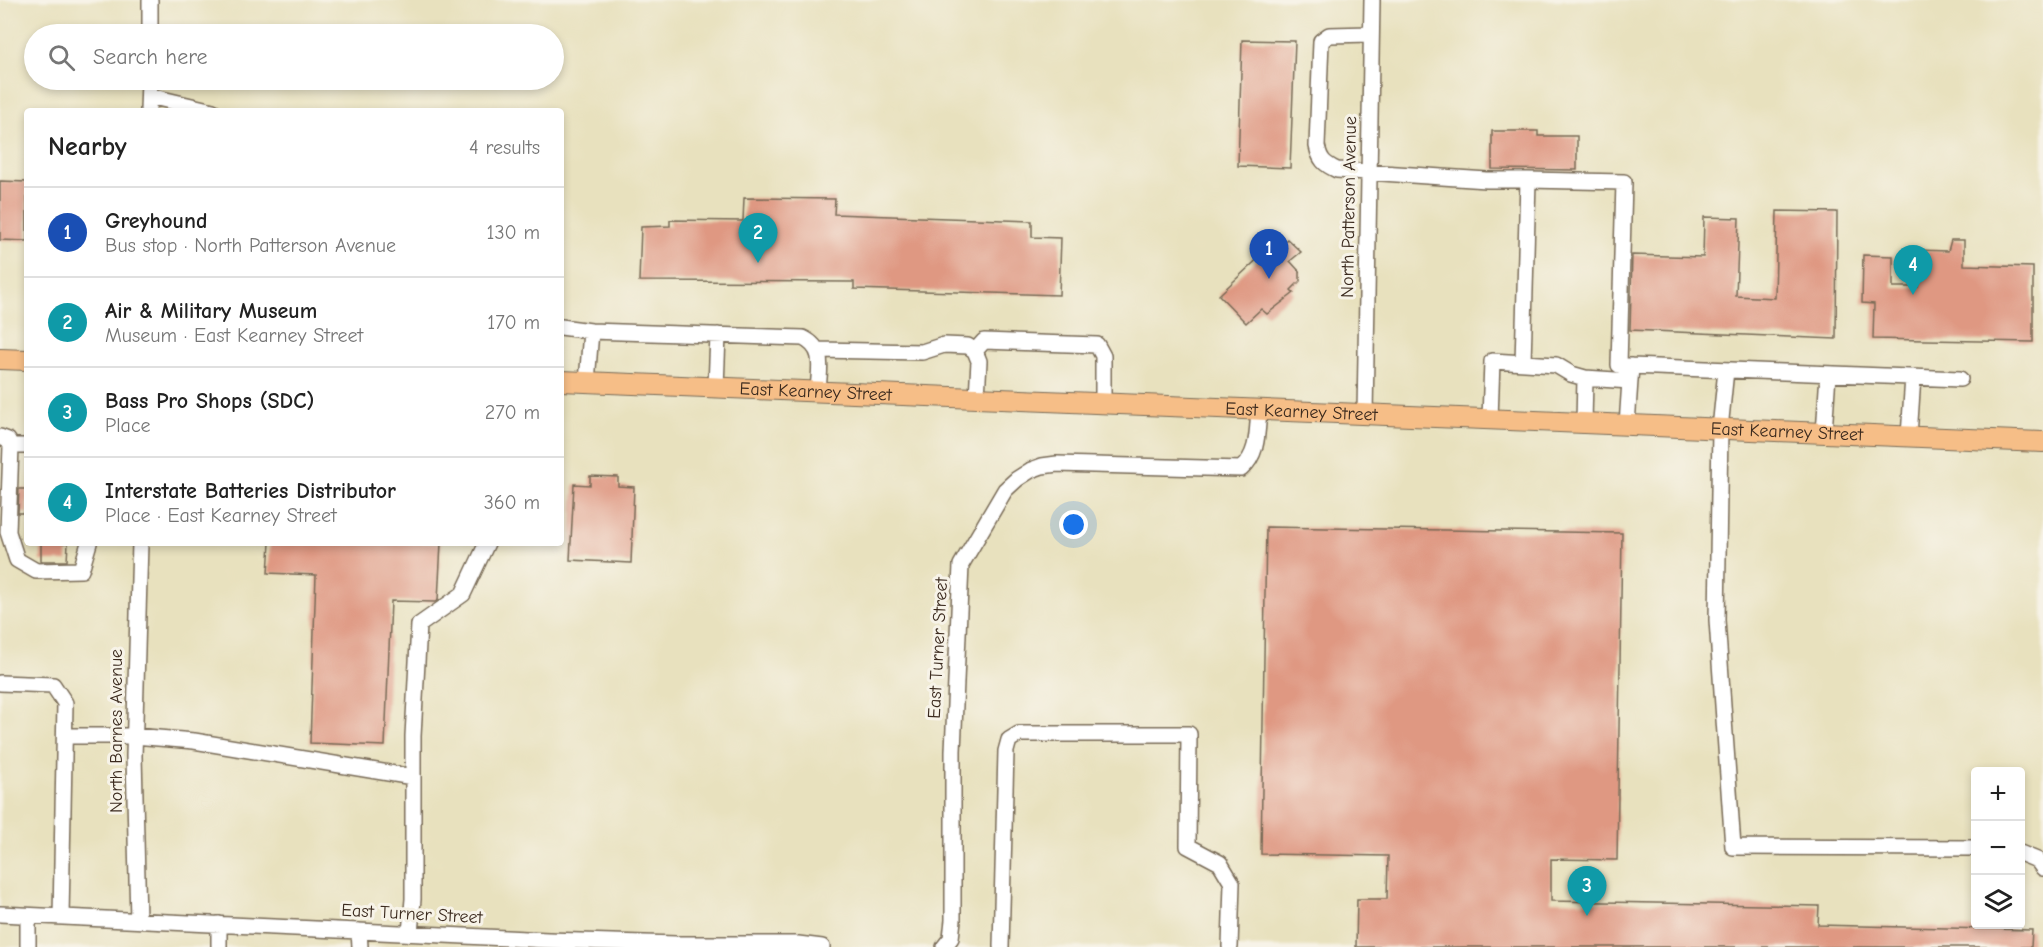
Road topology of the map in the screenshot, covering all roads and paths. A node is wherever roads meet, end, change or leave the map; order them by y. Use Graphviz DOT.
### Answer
graph roads {
  1 [pos="150,0"];
  2 [pos="1372,0"];
  3 [pos="150,24"];
  4 [pos="1371,34"];
  5 [pos="148,103"];
  6 [pos="189,108"];
  7 [pos="1369,171"];
  8 [pos="1528,180"];
  9 [pos="564,327"];
  10 [pos="591,331"];
  11 [pos="718,335"];
  12 [pos="818,350"];
  13 [pos="975,351"];
  14 [pos="0,359"];
  15 [pos="24,360"];
  16 [pos="1523,363"];
  17 [pos="1726,370"];
  18 [pos="1631,374"];
  19 [pos="1827,374"];
  20 [pos="1585,378"];
  21 [pos="1913,378"];
  22 [pos="1960,379"];
  23 [pos="564,381"];
  24 [pos="587,382"];
  25 [pos="716,387"];
  26 [pos="818,391"];
  27 [pos="977,397"];
  28 [pos="1103,402"];
  29 [pos="1259,409"];
  30 [pos="1365,414"];
  31 [pos="1490,419"];
  32 [pos="1584,423"];
  33 [pos="1627,424"];
  34 [pos="1720,429"];
  35 [pos="1824,433"];
  36 [pos="1909,436"];
  37 [pos="2043,442"];
  38 [pos="13,443"];
  39 [pos="88,546"];
  40 [pos="135,546"];
  41 [pos="486,546"];
  42 [pos="0,683"];
  43 [pos="65,736"];
  44 [pos="134,736"];
  45 [pos="413,777"];
  46 [pos="1971,848"];
  47 [pos="2025,855"];
  48 [pos="2043,868"];
  49 [pos="0,914"];
  50 [pos="28,916"];
  51 [pos="61,917"];
  52 [pos="138,920"];
  53 [pos="219,924"];
  54 [pos="359,931"];
  55 [pos="410,933"];
  56 [pos="676,945"];
  57 [pos="28,947"];
  58 [pos="219,947"];
  59 [pos="360,947"];
  60 [pos="822,947"];
  61 [pos="944,947"];
  62 [pos="1001,947"];
  63 [pos="1230,947"];
  1 -- 3 [label="street"];
  2 -- 4 [label="street, North Patterson Avenue"];
  4 -- 7 [label="street, North Patterson Avenue"];
  4 -- 7 [label="street"];
  5 -- 6 [label="street"];
  7 -- 8 [label="street"];
  7 -- 30 [label="street, North Patterson Avenue"];
  8 -- 16 [label="street"];
  8 -- 18 [label="street"];
  9 -- 10 [label="street"];
  10 -- 11 [label="street"];
  10 -- 24 [label="street"];
  11 -- 12 [label="street"];
  11 -- 25 [label="street"];
  12 -- 13 [label="street"];
  12 -- 26 [label="street"];
  13 -- 27 [label="street"];
  13 -- 28 [label="street"];
  14 -- 15 [label="main road"];
  16 -- 20 [label="street"];
  16 -- 31 [label="street"];
  17 -- 18 [label="street"];
  17 -- 19 [label="street"];
  17 -- 34 [label="street"];
  18 -- 20 [label="street"];
  18 -- 33 [label="street"];
  19 -- 21 [label="street"];
  19 -- 35 [label="street"];
  20 -- 32 [label="street"];
  21 -- 22 [label="street"];
  21 -- 36 [label="street"];
  23 -- 24 [label="main road, East Kearney Street"];
  24 -- 25 [label="main road, East Kearney Street"];
  25 -- 26 [label="main road, East Kearney Street"];
  26 -- 27 [label="main road, East Kearney Street"];
  27 -- 28 [label="main road, East Kearney Street"];
  28 -- 29 [label="main road, East Kearney Street"];
  29 -- 30 [label="main road, East Kearney Street"];
  29 -- 61 [label="street, East Turner Street"];
  30 -- 31 [label="main road, East Kearney Street"];
  31 -- 32 [label="main road, East Kearney Street"];
  32 -- 33 [label="main road, East Kearney Street"];
  33 -- 34 [label="main road, East Kearney Street"];
  34 -- 35 [label="main road, East Kearney Street"];
  34 -- 46 [label="street"];
  35 -- 36 [label="main road, East Kearney Street"];
  36 -- 37 [label="main road, East Kearney Street"];
  38 -- 39 [label="street"];
  40 -- 44 [label="street, North Barnes Avenue"];
  41 -- 45 [label="street"];
  42 -- 43 [label="street"];
  43 -- 44 [label="street"];
  43 -- 51 [label="street"];
  44 -- 45 [label="street"];
  44 -- 52 [label="street, North Barnes Avenue"];
  45 -- 55 [label="street"];
  47 -- 48 [label="street"];
  49 -- 50 [label="street, East Turner Street"];
  50 -- 51 [label="street, East Turner Street"];
  50 -- 57 [label="street"];
  51 -- 52 [label="street, East Turner Street"];
  52 -- 53 [label="street, East Turner Street"];
  53 -- 54 [label="street, East Turner Street"];
  53 -- 58 [label="street"];
  54 -- 55 [label="street, East Turner Street"];
  54 -- 59 [label="street"];
  55 -- 56 [label="street, East Turner Street"];
  56 -- 60 [label="street, East Turner Street"];
  62 -- 63 [label="street"];
}
